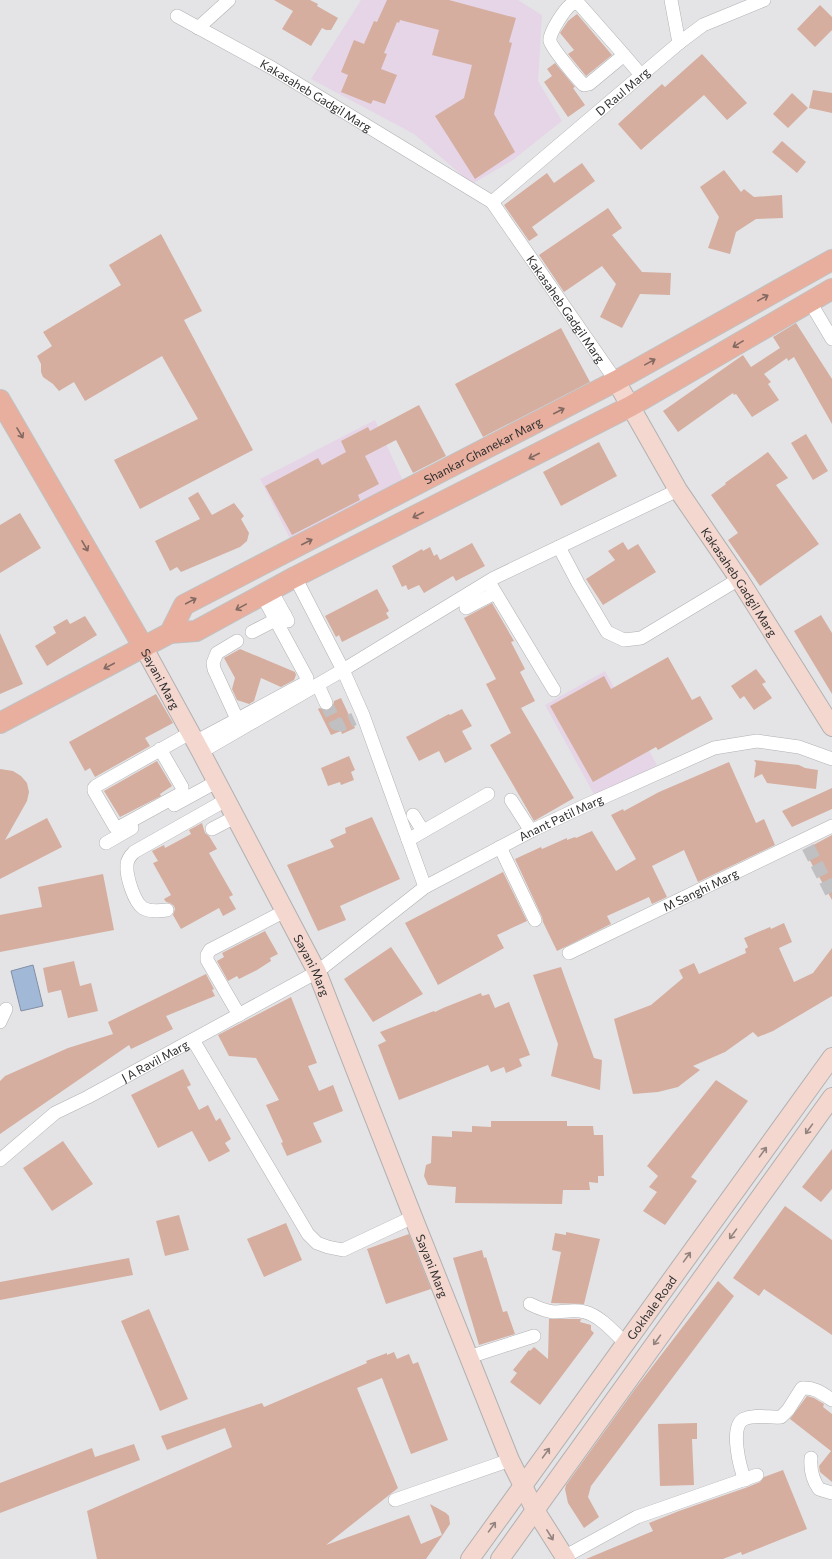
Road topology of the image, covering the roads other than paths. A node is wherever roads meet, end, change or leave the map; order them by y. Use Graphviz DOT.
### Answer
graph roads {
  1 [pos="229,0"];
  2 [pos="672,0"];
  3 [pos="764,0"];
  4 [pos="746,3"];
  5 [pos="177,16"];
  6 [pos="198,28"];
  7 [pos="679,43"];
  8 [pos="624,55"];
  9 [pos="641,75"];
  10 [pos="492,202"];
  11 [pos="832,260"];
  12 [pos="832,289"];
  13 [pos="810,302"];
  14 [pos="832,339"];
  15 [pos="616,381"];
  16 [pos="0,400"];
  17 [pos="631,406"];
  18 [pos="678,490"];
  19 [pos="559,547"];
  20 [pos="295,577"];
  21 [pos="739,579"];
  22 [pos="492,587"];
  23 [pos="267,593"];
  24 [pos="282,619"];
  25 [pos="252,632"];
  26 [pos="170,633"];
  27 [pos="237,641"];
  28 [pos="144,648"];
  29 [pos="343,670"];
  30 [pos="318,685"];
  31 [pos="554,690"];
  32 [pos="326,703"];
  33 [pos="237,719"];
  34 [pos="0,723"];
  35 [pos="832,727"];
  36 [pos="195,742"];
  37 [pos="160,749"];
  38 [pos="832,759"];
  39 [pos="216,782"];
  40 [pos="488,794"];
  41 [pos="226,800"];
  42 [pos="511,800"];
  43 [pos="413,815"];
  44 [pos="235,817"];
  45 [pos="832,826"];
  46 [pos="212,829"];
  47 [pos="423,831"];
  48 [pos="531,831"];
  49 [pos="408,840"];
  50 [pos="106,843"];
  51 [pos="500,847"];
  52 [pos="425,886"];
  53 [pos="167,910"];
  54 [pos="284,911"];
  55 [pos="535,920"];
  56 [pos="569,953"];
  57 [pos="317,972"];
  58 [pos="6,1009"];
  59 [pos="239,1015"];
  60 [pos="0,1022"];
  61 [pos="193,1040"];
  62 [pos="832,1057"];
  63 [pos="832,1097"];
  64 [pos="0,1160"];
  65 [pos="412,1217"];
  66 [pos="530,1304"];
  67 [pos="534,1336"];
  68 [pos="625,1342"];
  69 [pos="468,1357"];
  70 [pos="832,1400"];
  71 [pos="811,1458"];
  72 [pos="510,1460"];
  73 [pos="758,1475"];
  74 [pos="745,1480"];
  75 [pos="523,1485"];
  76 [pos="832,1493"];
  77 [pos="395,1500"];
  78 [pos="535,1510"];
  79 [pos="565,1558"];
  80 [pos="470,1559"];
  81 [pos="500,1559"];
  1 -- 6 [label="street"];
  2 -- 7 [label="street"];
  3 -- 4 [label="street, D Raul Marg"];
  4 -- 7 [label="street, D Raul Marg"];
  5 -- 6 [label="street, Kakasaheb Gadgil Marg"];
  6 -- 10 [label="street, Kakasaheb Gadgil Marg"];
  7 -- 9 [label="street, D Raul Marg"];
  8 -- 8 [label="street"];
  8 -- 9 [label="street"];
  9 -- 10 [label="street, D Raul Marg"];
  10 -- 15 [label="street, Kakasaheb Gadgil Marg"];
  15 -- 11 [label="main road, Shankar Ghanekar Marg, one-way"];
  12 -- 13 [label="main road"];
  13 -- 14 [label="street"];
  13 -- 17 [label="main road, one-way"];
  15 -- 17 [label="main road, Kakasaheb Gadgil Marg"];
  26 -- 15 [label="main road, Shankar Ghanekar Marg, one-way"];
  16 -- 28 [label="main road, Sayani Marg, one-way"];
  17 -- 18 [label="main road, Kakasaheb Gadgil Marg"];
  17 -- 20 [label="main road, one-way"];
  18 -- 19 [label="street"];
  18 -- 21 [label="main road, Kakasaheb Gadgil Marg"];
  19 -- 21 [label="street"];
  19 -- 22 [label="street"];
  20 -- 23 [label="main road"];
  20 -- 29 [label="street"];
  21 -- 35 [label="main road, Kakasaheb Gadgil Marg"];
  22 -- 29 [label="street"];
  22 -- 31 [label="street"];
  23 -- 24 [label="street"];
  23 -- 26 [label="main road, one-way"];
  24 -- 25 [label="street"];
  24 -- 33 [label="street"];
  26 -- 28 [label="main road"];
  27 -- 33 [label="street"];
  28 -- 34 [label="main road, one-way"];
  28 -- 36 [label="main road, Sayani Marg"];
  29 -- 30 [label="street"];
  29 -- 49 [label="street"];
  30 -- 32 [label="street"];
  30 -- 36 [label="street"];
  33 -- 36 [label="street"];
  36 -- 37 [label="street"];
  36 -- 39 [label="main road, Sayani Marg"];
  37 -- 37 [label="street"];
  38 -- 48 [label="street, Anant Patil Marg"];
  39 -- 41 [label="main road, Sayani Marg"];
  39 -- 50 [label="street"];
  40 -- 47 [label="street"];
  41 -- 44 [label="main road, Sayani Marg"];
  41 -- 53 [label="street"];
  42 -- 48 [label="street"];
  43 -- 47 [label="street"];
  44 -- 46 [label="street"];
  44 -- 54 [label="main road, Sayani Marg"];
  45 -- 56 [label="street, M Sanghi Marg"];
  47 -- 49 [label="street"];
  48 -- 51 [label="street, Anant Patil Marg"];
  49 -- 52 [label="street"];
  51 -- 52 [label="street, Anant Patil Marg"];
  51 -- 55 [label="street"];
  52 -- 57 [label="street, Anant Patil Marg"];
  54 -- 57 [label="main road, Sayani Marg"];
  54 -- 59 [label="street"];
  57 -- 59 [label="street, J A Ravil Marg"];
  57 -- 65 [label="main road, Sayani Marg"];
  58 -- 60 [label="street"];
  59 -- 61 [label="street, J A Ravil Marg"];
  61 -- 64 [label="street, J A Ravil Marg"];
  61 -- 65 [label="street"];
  68 -- 62 [label="main road, Gokhale Road, one-way"];
  63 -- 78 [label="main road, Gokhale Road, one-way"];
  65 -- 69 [label="main road, Sayani Marg"];
  66 -- 68 [label="street"];
  67 -- 69 [label="street"];
  75 -- 68 [label="main road, Gokhale Road, one-way"];
  69 -- 72 [label="main road, Sayani Marg"];
  70 -- 74 [label="street"];
  71 -- 76 [label="street"];
  72 -- 75 [label="main road, Sayani Marg"];
  72 -- 77 [label="street"];
  73 -- 74 [label="street"];
  74 -- 79 [label="street"];
  75 -- 78 [label="main road, Sayani Marg"];
  80 -- 75 [label="main road, Gokhale Road, one-way"];
  78 -- 79 [label="main road, Sayani Marg, one-way"];
  78 -- 81 [label="main road, Gokhale Road"];
}
